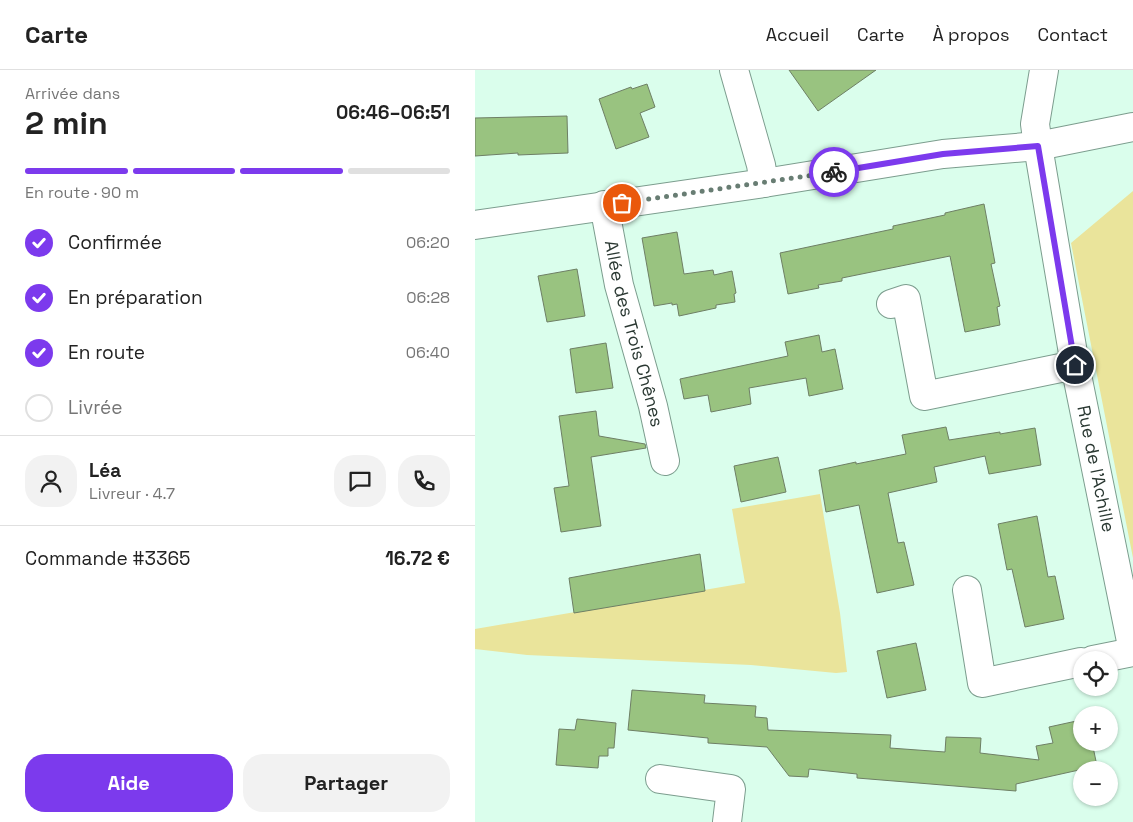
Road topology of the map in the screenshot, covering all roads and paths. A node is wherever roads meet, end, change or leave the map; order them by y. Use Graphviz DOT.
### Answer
graph roads {
  1 [pos="734,70"];
  2 [pos="1044,70"];
  3 [pos="1133,127"];
  4 [pos="1038,146"];
  5 [pos="764,183"];
  6 [pos="604,205"];
  7 [pos="475,225"];
  8 [pos="891,304"];
  9 [pos="1075,365"];
  10 [pos="665,462"];
  11 [pos="967,590"];
  12 [pos="1133,652"];
  13 [pos="1118,655"];
  14 [pos="1073,664"];
  15 [pos="660,779"];
  16 [pos="727,822"];
  1 -- 5 [label="street"];
  2 -- 4 [label="street, Rue de l'Achille"];
  3 -- 4 [label="street"];
  4 -- 5 [label="street"];
  4 -- 9 [label="street, Rue de l'Achille"];
  5 -- 6 [label="street"];
  6 -- 7 [label="street"];
  6 -- 10 [label="street, Allée des Trois Chênes"];
  8 -- 9 [label="street"];
  9 -- 12 [label="street, Rue de l'Achille"];
  11 -- 14 [label="street"];
  12 -- 13 [label="street"];
  15 -- 16 [label="street"];
}
